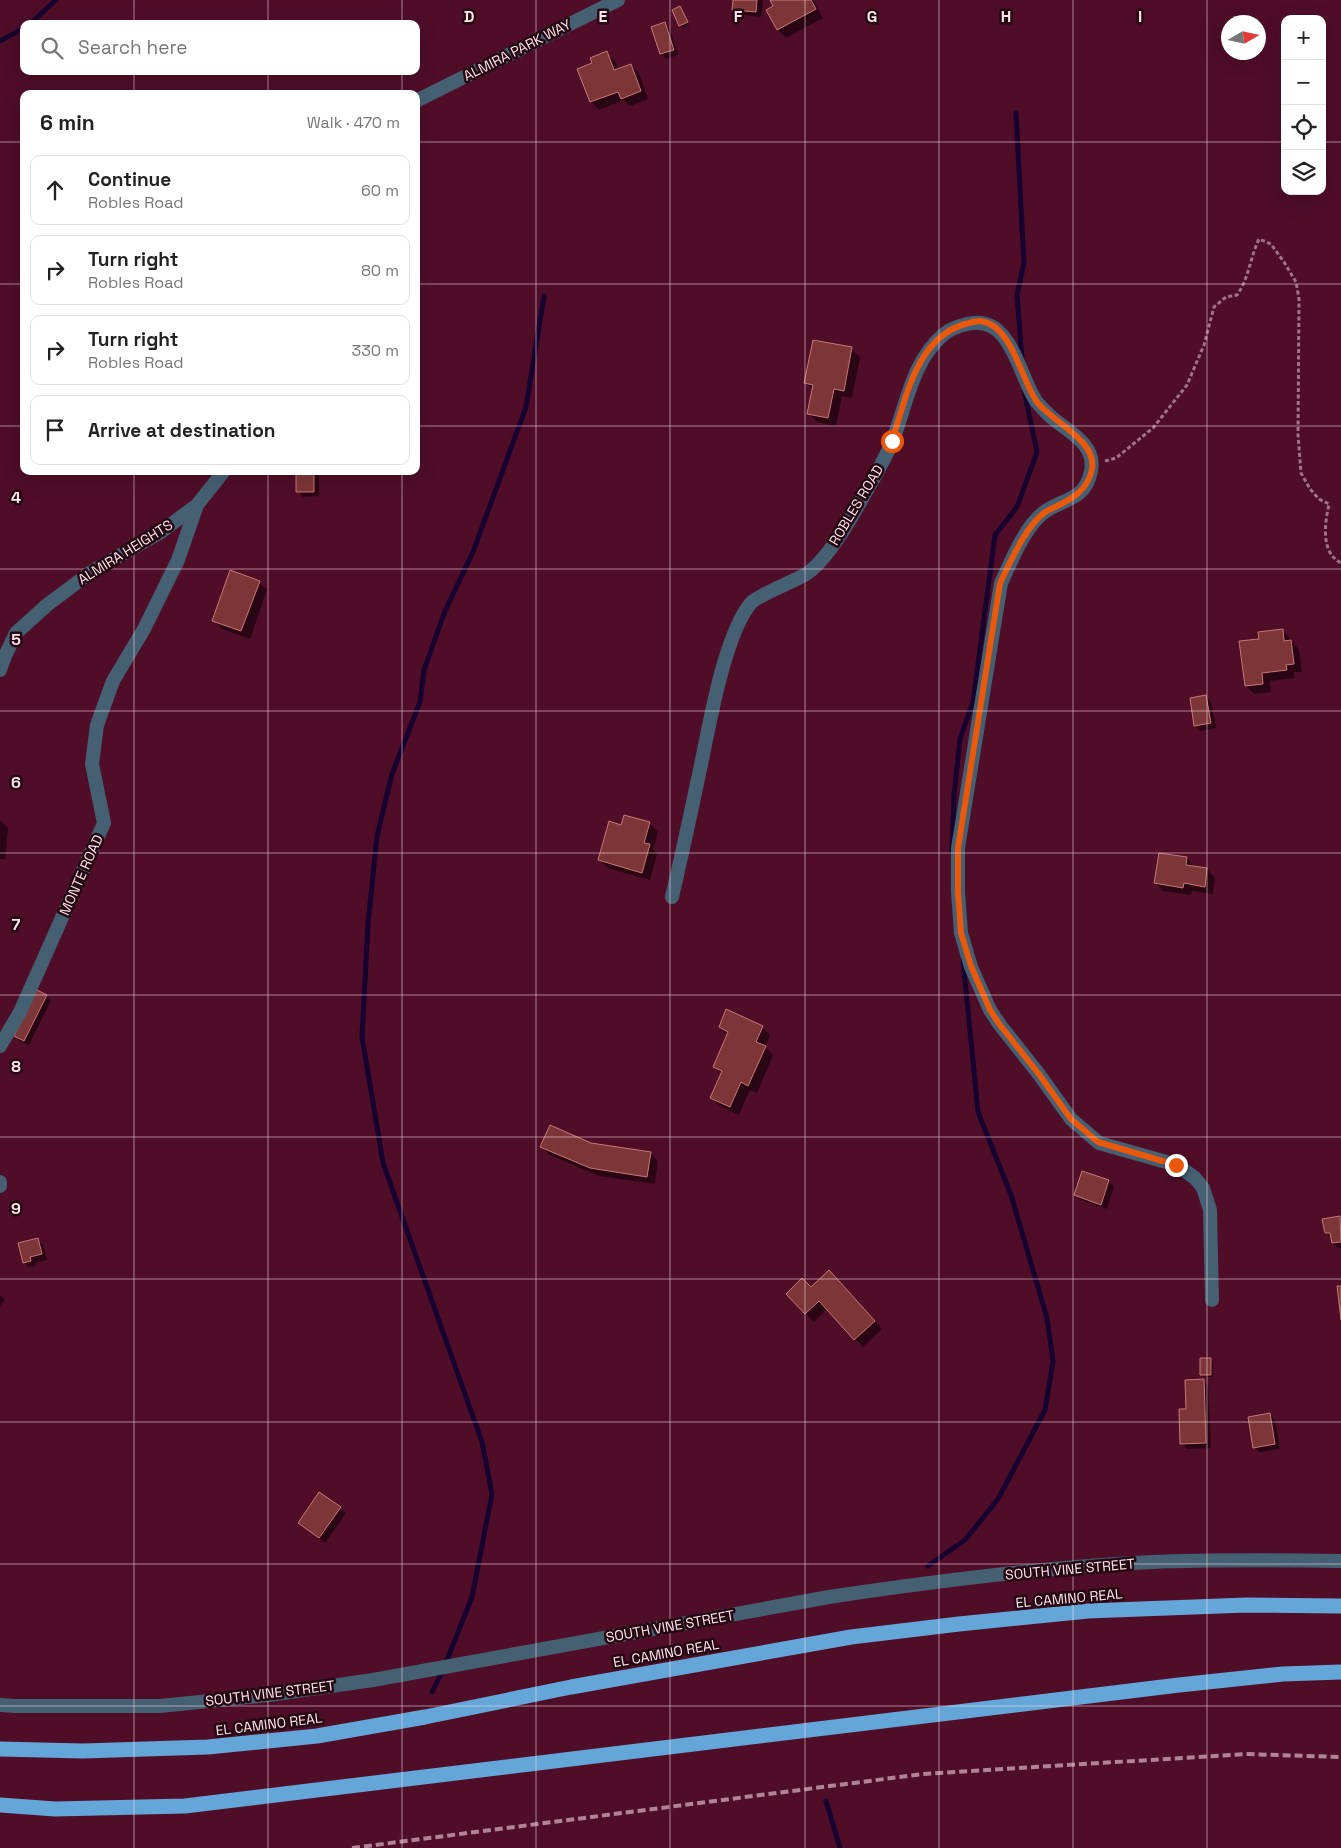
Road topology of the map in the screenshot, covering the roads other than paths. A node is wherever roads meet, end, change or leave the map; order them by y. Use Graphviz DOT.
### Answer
graph roads {
  1 [pos="618,0"];
  2 [pos="420,98"];
  3 [pos="221,475"];
  4 [pos="197,505"];
  5 [pos="0,670"];
  6 [pos="672,897"];
  7 [pos="0,1046"];
  8 [pos="0,1182"];
  9 [pos="0,1186"];
  10 [pos="1212,1300"];
  11 [pos="1341,1561"];
  12 [pos="1341,1606"];
  13 [pos="1341,1672"];
  14 [pos="1283,1674"];
  15 [pos="1341,1680"];
  16 [pos="0,1705"];
  17 [pos="0,1749"];
  18 [pos="0,1805"];
  1 -- 2 [label="street, ALMIRA PARK WAY"];
  3 -- 4 [label="street"];
  4 -- 5 [label="street, ALMIRA HEIGHTS"];
  4 -- 7 [label="street, MONTE ROAD"];
  6 -- 10 [label="street, ROBLES ROAD"];
  8 -- 9 [label="street"];
  11 -- 16 [label="street, SOUTH VINE STREET"];
  12 -- 17 [label="highway, EL CAMINO REAL"];
  13 -- 14 [label="highway"];
  14 -- 15 [label="highway"];
  14 -- 18 [label="highway"];
}
